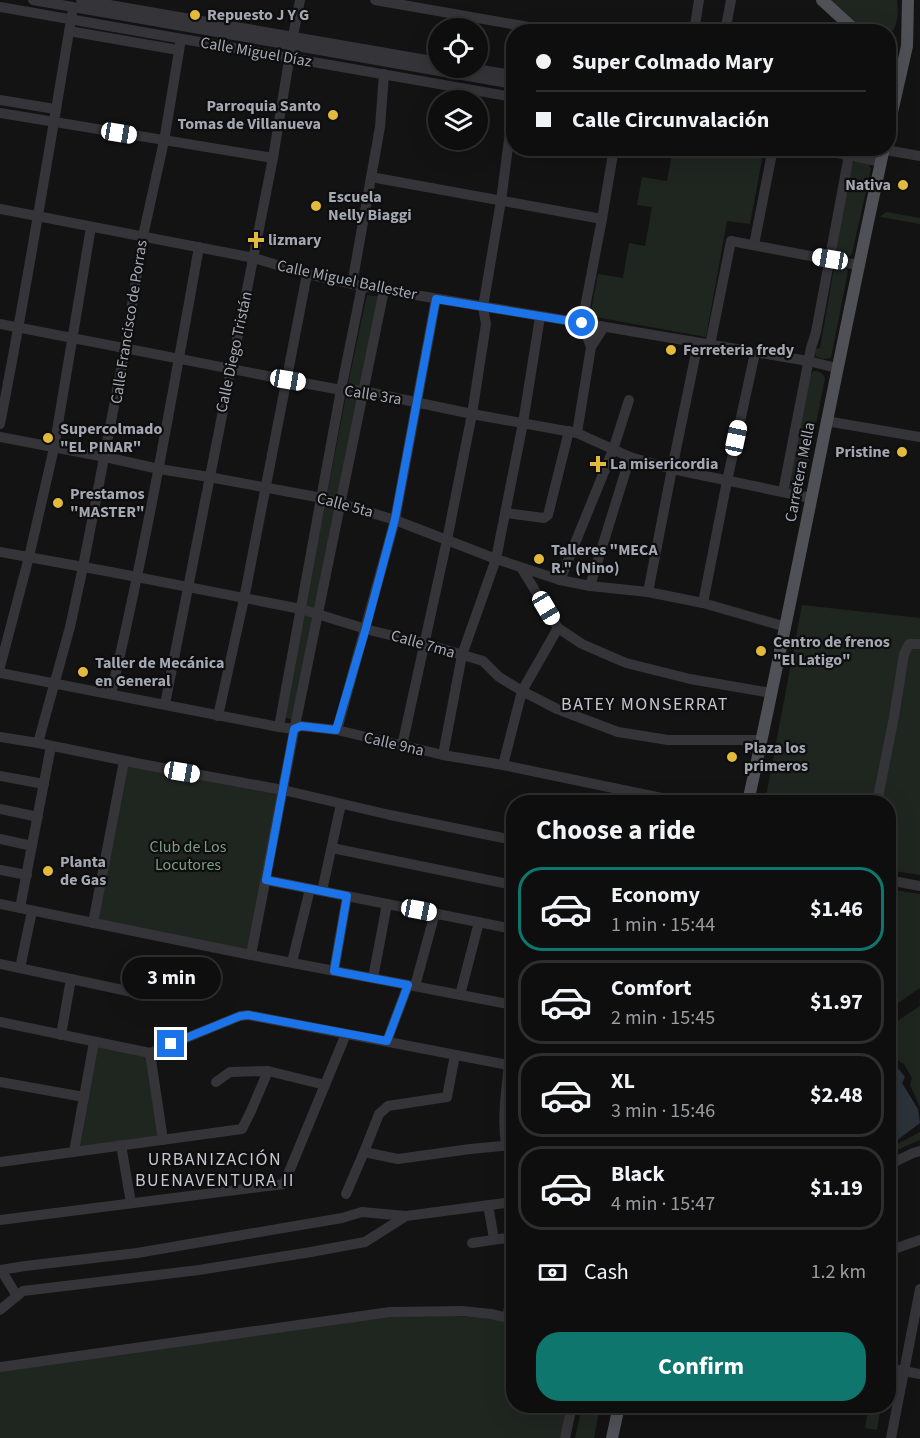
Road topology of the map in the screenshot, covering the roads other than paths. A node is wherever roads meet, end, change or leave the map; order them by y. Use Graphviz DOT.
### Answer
graph roads {
  1 [pos="33,0"];
  2 [pos="300,0"];
  3 [pos="375,0"];
  4 [pos="699,0"];
  5 [pos="730,0"];
  6 [pos="822,0"];
  7 [pos="908,0"];
  8 [pos="77,4"];
  9 [pos="0,7"];
  10 [pos="71,19"];
  11 [pos="512,24"];
  12 [pos="695,24"];
  13 [pos="726,24"];
  14 [pos="848,24"];
  15 [pos="69,31"];
  16 [pos="292,41"];
  17 [pos="179,45"];
  18 [pos="290,58"];
  19 [pos="428,61"];
  20 [pos="896,67"];
  21 [pos="488,71"];
  22 [pos="901,72"];
  23 [pos="384,74"];
  24 [pos="506,74"];
  25 [pos="506,83"];
  26 [pos="896,94"];
  27 [pos="506,96"];
  28 [pos="0,100"];
  29 [pos="55,109"];
  30 [pos="0,113"];
  31 [pos="53,122"];
  32 [pos="164,141"];
  33 [pos="896,154"];
  34 [pos="507,156"];
  35 [pos="613,156"];
  36 [pos="771,156"];
  37 [pos="849,156"];
  38 [pos="880,156"];
  39 [pos="920,156"];
  40 [pos="273,158"];
  41 [pos="371,177"];
  42 [pos="501,201"];
  43 [pos="0,209"];
  44 [pos="38,216"];
  45 [pos="602,219"];
  46 [pos="91,227"];
  47 [pos="143,236"];
  48 [pos="754,245"];
  49 [pos="199,247"];
  50 [pos="254,258"];
  51 [pos="830,259"];
  52 [pos="858,265"];
  53 [pos="307,274"];
  54 [pos="357,285"];
  55 [pos="384,290"];
  56 [pos="436,299"];
  57 [pos="483,307"];
  58 [pos="540,316"];
  59 [pos="582,323"];
  60 [pos="0,324"];
  61 [pos="18,327"];
  62 [pos="604,327"];
  63 [pos="72,338"];
  64 [pos="698,343"];
  65 [pos="710,345"];
  66 [pos="591,347"];
  67 [pos="125,349"];
  68 [pos="755,353"];
  69 [pos="179,359"];
  70 [pos="808,362"];
  71 [pos="837,368"];
  72 [pos="230,369"];
  73 [pos="288,380"];
  74 [pos="341,390"];
  75 [pos="363,392"];
  76 [pos="630,400"];
  77 [pos="416,403"];
  78 [pos="471,414"];
  79 [pos="826,421"];
  80 [pos="523,423"];
  81 [pos="0,424"];
  82 [pos="573,432"];
  83 [pos="0,437"];
  84 [pos="920,437"];
  85 [pos="54,448"];
  86 [pos="613,450"];
  87 [pos="105,457"];
  88 [pos="630,457"];
  89 [pos="159,469"];
  90 [pos="672,469"];
  91 [pos="209,477"];
  92 [pos="727,481"];
  93 [pos="265,488"];
  94 [pos="783,492"];
  95 [pos="322,498"];
  96 [pos="811,498"];
  97 [pos="340,503"];
  98 [pos="506,513"];
  99 [pos="395,519"];
  100 [pos="447,540"];
  101 [pos="0,552"];
  102 [pos="29,557"];
  103 [pos="496,559"];
  104 [pos="83,567"];
  105 [pos="522,568"];
  106 [pos="138,578"];
  107 [pos="560,580"];
  108 [pos="590,586"];
  109 [pos="188,588"];
  110 [pos="648,592"];
  111 [pos="244,598"];
  112 [pos="703,603"];
  113 [pos="301,609"];
  114 [pos="318,614"];
  115 [pos="786,627"];
  116 [pos="366,628"];
  117 [pos="558,628"];
  118 [pos="423,643"];
  119 [pos="920,644"];
  120 [pos="462,655"];
  121 [pos="0,667"];
  122 [pos="0,673"];
  123 [pos="54,683"];
  124 [pos="522,691"];
  125 [pos="771,693"];
  126 [pos="111,694"];
  127 [pos="165,704"];
  128 [pos="218,716"];
  129 [pos="279,727"];
  130 [pos="294,729"];
  131 [pos="336,730"];
  132 [pos="0,737"];
  133 [pos="762,740"];
  134 [pos="38,743"];
  135 [pos="51,746"];
  136 [pos="402,746"];
  137 [pos="443,754"];
  138 [pos="124,761"];
  139 [pos="503,765"];
  140 [pos="0,776"];
  141 [pos="44,784"];
  142 [pos="283,790"];
  143 [pos="647,795"];
  144 [pos="750,795"];
  145 [pos="878,795"];
  146 [pos="341,804"];
  147 [pos="0,809"];
  148 [pos="38,817"];
  149 [pos="0,839"];
  150 [pos="506,839"];
  151 [pos="32,846"];
  152 [pos="332,848"];
  153 [pos="0,870"];
  154 [pos="27,875"];
  155 [pos="266,880"];
  156 [pos="896,882"];
  157 [pos="506,884"];
  158 [pos="920,886"];
  159 [pos="310,889"];
  160 [pos="322,891"];
  161 [pos="347,896"];
  162 [pos="0,904"];
  163 [pos="387,904"];
  164 [pos="20,908"];
  165 [pos="32,910"];
  166 [pos="435,913"];
  167 [pos="479,922"];
  168 [pos="93,923"];
  169 [pos="506,928"];
  170 [pos="251,955"];
  171 [pos="292,963"];
  172 [pos="0,964"];
  173 [pos="20,968"];
  174 [pos="334,971"];
  175 [pos="373,978"];
  176 [pos="71,979"];
  177 [pos="412,986"];
  178 [pos="159,990"];
  179 [pos="460,995"];
  180 [pos="506,1003"];
  181 [pos="0,1022"];
  182 [pos="346,1034"];
  183 [pos="60,1035"];
  184 [pos="387,1041"];
  185 [pos="94,1042"];
  186 [pos="150,1053"];
  187 [pos="455,1055"];
  188 [pos="506,1065"];
  189 [pos="268,1071"];
  190 [pos="0,1082"];
  191 [pos="216,1082"];
  192 [pos="325,1085"];
  193 [pos="506,1092"];
  194 [pos="84,1097"];
  195 [pos="506,1138"];
  196 [pos="163,1140"];
  197 [pos="121,1145"];
  198 [pos="506,1145"];
  199 [pos="920,1151"];
  200 [pos="74,1152"];
  201 [pos="364,1152"];
  202 [pos="896,1161"];
  203 [pos="0,1162"];
  204 [pos="346,1194"];
  205 [pos="130,1203"];
  206 [pos="506,1203"];
  207 [pos="488,1205"];
  208 [pos="406,1216"];
  209 [pos="0,1220"];
  210 [pos="506,1238"];
  211 [pos="494,1239"];
  212 [pos="920,1240"];
  213 [pos="472,1243"];
  214 [pos="896,1248"];
  215 [pos="0,1270"];
  216 [pos="920,1289"];
  217 [pos="17,1296"];
  218 [pos="0,1310"];
  219 [pos="506,1318"];
  220 [pos="0,1366"];
  221 [pos="896,1370"];
  222 [pos="904,1371"];
  223 [pos="920,1374"];
  224 [pos="896,1412"];
  225 [pos="570,1413"];
  226 [pos="617,1413"];
  227 [pos="896,1413"];
  228 [pos="565,1438"];
  229 [pos="612,1438"];
  230 [pos="891,1438"];
  1 -- 8 [label="street, Calle Miguel Díaz"];
  2 -- 16 [label="street, Calle Diego Tristán"];
  3 -- 11 [label="street"];
  4 -- 12 [label="street"];
  5 -- 13 [label="street"];
  6 -- 14 [label="main road"];
  7 -- 22 [label="main road"];
  8 -- 10 [label="street"];
  8 -- 16 [label="street, Calle Miguel Díaz"];
  9 -- 10 [label="street, Calle Miguel Díaz"];
  10 -- 15 [label="street"];
  10 -- 17 [label="street, Calle Miguel Díaz"];
  15 -- 17 [label="street"];
  15 -- 29 [label="street"];
  16 -- 18 [label="street, Calle Diego Tristán"];
  16 -- 19 [label="street, Calle Miguel Díaz"];
  16 -- 25 [label="street, Calle Miguel Díaz"];
  17 -- 18 [label="street, Calle Miguel Díaz"];
  17 -- 32 [label="street, Calle Francisco de Porras"];
  18 -- 23 [label="street, Calle Miguel Díaz"];
  18 -- 40 [label="street, Calle Diego Tristán"];
  20 -- 22 [label="main road"];
  21 -- 24 [label="street"];
  22 -- 26 [label="main road"];
  23 -- 27 [label="street, Calle Miguel Díaz"];
  23 -- 41 [label="street"];
  28 -- 29 [label="street"];
  29 -- 31 [label="street"];
  30 -- 31 [label="street"];
  31 -- 32 [label="street"];
  31 -- 44 [label="street"];
  32 -- 40 [label="street"];
  32 -- 47 [label="street, Calle Francisco de Porras"];
  33 -- 39 [label="street"];
  34 -- 42 [label="street"];
  35 -- 45 [label="street"];
  36 -- 48 [label="street"];
  37 -- 51 [label="street"];
  38 -- 52 [label="main road, Carretera Mella"];
  40 -- 50 [label="street, Calle Diego Tristán"];
  41 -- 42 [label="street"];
  41 -- 54 [label="street"];
  42 -- 45 [label="street"];
  42 -- 57 [label="street"];
  43 -- 44 [label="street, Calle Miguel Ballester"];
  44 -- 46 [label="street, Calle Miguel Ballester"];
  44 -- 61 [label="street"];
  45 -- 59 [label="street"];
  46 -- 47 [label="street, Calle Miguel Ballester"];
  46 -- 63 [label="street"];
  47 -- 49 [label="street, Calle Miguel Ballester"];
  47 -- 67 [label="street, Calle Francisco de Porras"];
  48 -- 51 [label="street"];
  48 -- 65 [label="street"];
  49 -- 50 [label="street, Calle Miguel Ballester"];
  49 -- 69 [label="street"];
  50 -- 53 [label="street, Calle Miguel Ballester"];
  50 -- 72 [label="street, Calle Diego Tristán"];
  51 -- 52 [label="street"];
  51 -- 70 [label="street"];
  52 -- 71 [label="main road, Carretera Mella"];
  53 -- 54 [label="street, Calle Miguel Ballester"];
  53 -- 73 [label="street"];
  54 -- 55 [label="street, Calle Miguel Ballester"];
  54 -- 74 [label="street"];
  55 -- 56 [label="street, Calle Miguel Ballester"];
  55 -- 75 [label="street"];
  56 -- 57 [label="street, Calle Miguel Ballester"];
  56 -- 77 [label="street"];
  57 -- 58 [label="street, Calle Miguel Ballester"];
  57 -- 78 [label="street"];
  58 -- 59 [label="street, Calle Miguel Ballester"];
  58 -- 80 [label="street"];
  59 -- 62 [label="street, Calle Miguel Ballester"];
  59 -- 66 [label="street"];
  60 -- 61 [label="street, Calle 3ra"];
  61 -- 63 [label="street, Calle 3ra"];
  61 -- 81 [label="street"];
  62 -- 64 [label="street, Calle Miguel Ballester"];
  62 -- 66 [label="street"];
  63 -- 67 [label="street, Calle 3ra"];
  63 -- 85 [label="street"];
  64 -- 65 [label="street, Calle Miguel Ballester"];
  64 -- 90 [label="street"];
  65 -- 68 [label="street, Calle Miguel Ballester"];
  66 -- 82 [label="street"];
  67 -- 69 [label="street, Calle 3ra"];
  67 -- 87 [label="street, Calle Francisco de Porras"];
  68 -- 70 [label="street, Calle Miguel Ballester"];
  68 -- 92 [label="street"];
  69 -- 72 [label="street, Calle 3ra"];
  69 -- 89 [label="street"];
  70 -- 71 [label="street, Calle Miguel Ballester"];
  70 -- 94 [label="street"];
  71 -- 79 [label="main road, Carretera Mella"];
  72 -- 73 [label="street, Calle 3ra"];
  72 -- 91 [label="street, Calle Diego Tristán"];
  73 -- 74 [label="street, Calle 3ra"];
  73 -- 93 [label="street"];
  74 -- 75 [label="street, Calle 3ra"];
  74 -- 95 [label="street"];
  75 -- 77 [label="street, Calle 3ra"];
  75 -- 97 [label="street"];
  76 -- 86 [label="street"];
  77 -- 78 [label="street, Calle 3ra"];
  77 -- 99 [label="street"];
  78 -- 80 [label="street, Calle 3ra"];
  78 -- 100 [label="street"];
  79 -- 84 [label="street"];
  79 -- 96 [label="main road, Carretera Mella"];
  80 -- 82 [label="street, Calle 3ra"];
  80 -- 98 [label="street"];
  82 -- 86 [label="street, Calle 3ra"];
  82 -- 98 [label="street"];
  83 -- 85 [label="street, Calle 5ta"];
  85 -- 87 [label="street, Calle 5ta"];
  85 -- 102 [label="street"];
  86 -- 88 [label="street, Calle 3ra"];
  86 -- 107 [label="street"];
  87 -- 89 [label="street, Calle 5ta"];
  87 -- 104 [label="street, Calle Francisco de Porras"];
  88 -- 90 [label="street, Calle 3ra"];
  88 -- 108 [label="street"];
  89 -- 91 [label="street, Calle 5ta"];
  89 -- 106 [label="street"];
  90 -- 92 [label="street, Calle 3ra"];
  90 -- 110 [label="street"];
  91 -- 93 [label="street, Calle 5ta"];
  91 -- 109 [label="street, Calle Diego Tristán"];
  92 -- 94 [label="street, Calle 3ra"];
  92 -- 112 [label="street"];
  93 -- 95 [label="street, Calle 5ta"];
  93 -- 111 [label="street"];
  94 -- 96 [label="street, Calle 3ra"];
  95 -- 97 [label="street, Calle 5ta"];
  95 -- 113 [label="street"];
  96 -- 115 [label="main road, Carretera Mella"];
  97 -- 99 [label="street, Calle 5ta"];
  97 -- 114 [label="street"];
  98 -- 103 [label="street"];
  99 -- 100 [label="street, Calle 5ta"];
  99 -- 116 [label="street"];
  100 -- 103 [label="street, Calle 5ta"];
  100 -- 118 [label="street"];
  101 -- 102 [label="street, Calle 7ma"];
  102 -- 104 [label="street, Calle 7ma"];
  102 -- 121 [label="street"];
  103 -- 105 [label="street, Calle 5ta"];
  103 -- 120 [label="street"];
  104 -- 106 [label="street, Calle 7ma"];
  104 -- 123 [label="street, Calle Francisco de Porras"];
  105 -- 107 [label="street, Calle 5ta"];
  105 -- 117 [label="street"];
  106 -- 109 [label="street, Calle 7ma"];
  106 -- 126 [label="street"];
  107 -- 108 [label="street, Calle 5ta"];
  108 -- 110 [label="street, Calle 5ta"];
  109 -- 111 [label="street, Calle 7ma"];
  109 -- 127 [label="street, Calle Diego Tristán"];
  110 -- 112 [label="street, Calle 5ta"];
  111 -- 113 [label="street, Calle 7ma"];
  111 -- 128 [label="street"];
  112 -- 115 [label="street, Calle 5ta"];
  113 -- 114 [label="street, Calle 7ma"];
  113 -- 129 [label="street"];
  114 -- 116 [label="street, Calle 7ma"];
  114 -- 130 [label="street"];
  115 -- 125 [label="main road, Carretera Mella"];
  116 -- 118 [label="street, Calle 7ma"];
  116 -- 131 [label="street"];
  117 -- 124 [label="street"];
  117 -- 125 [label="street"];
  118 -- 120 [label="street, Calle 7ma"];
  118 -- 136 [label="street"];
  119 -- 145 [label="street"];
  120 -- 124 [label="street, Calle 7ma"];
  120 -- 137 [label="street"];
  122 -- 123 [label="street, Calle 9na"];
  123 -- 126 [label="street, Calle 9na"];
  123 -- 134 [label="street, Calle Francisco de Porras"];
  124 -- 133 [label="street, Calle 7ma"];
  124 -- 139 [label="street"];
  125 -- 133 [label="main road, Carretera Mella"];
  126 -- 127 [label="street, Calle 9na"];
  127 -- 128 [label="street, Calle 9na"];
  128 -- 129 [label="street, Calle 9na"];
  129 -- 130 [label="street, Calle 9na"];
  130 -- 131 [label="street, Calle 9na"];
  130 -- 142 [label="street"];
  131 -- 136 [label="street, Calle 9na"];
  132 -- 134 [label="street"];
  133 -- 144 [label="main road, Carretera Mella"];
  134 -- 135 [label="street"];
  135 -- 138 [label="street"];
  135 -- 141 [label="street"];
  136 -- 137 [label="street, Calle 9na"];
  137 -- 139 [label="street, Calle 9na"];
  138 -- 142 [label="street"];
  138 -- 168 [label="street"];
  139 -- 143 [label="street, Calle 9na"];
  140 -- 141 [label="street"];
  141 -- 148 [label="street"];
  142 -- 146 [label="street"];
  142 -- 155 [label="street"];
  146 -- 150 [label="street"];
  146 -- 152 [label="street"];
  147 -- 148 [label="street"];
  148 -- 151 [label="street"];
  149 -- 151 [label="street"];
  151 -- 154 [label="street"];
  152 -- 157 [label="street"];
  152 -- 160 [label="street"];
  153 -- 154 [label="street"];
  154 -- 164 [label="street"];
  155 -- 159 [label="street"];
  155 -- 170 [label="street"];
  156 -- 158 [label="street"];
  159 -- 160 [label="street"];
  159 -- 171 [label="street"];
  160 -- 161 [label="street"];
  161 -- 163 [label="street"];
  161 -- 174 [label="street"];
  162 -- 164 [label="street"];
  163 -- 166 [label="street"];
  163 -- 175 [label="street"];
  164 -- 165 [label="street"];
  165 -- 168 [label="street"];
  165 -- 173 [label="street"];
  166 -- 167 [label="street"];
  166 -- 177 [label="street"];
  167 -- 169 [label="street"];
  167 -- 179 [label="street"];
  168 -- 170 [label="street"];
  170 -- 171 [label="street"];
  171 -- 174 [label="street"];
  172 -- 173 [label="street"];
  173 -- 176 [label="street"];
  174 -- 175 [label="street"];
  175 -- 177 [label="street"];
  176 -- 178 [label="street"];
  176 -- 183 [label="street"];
  177 -- 179 [label="street"];
  177 -- 184 [label="street"];
  179 -- 180 [label="street"];
  181 -- 183 [label="street"];
  182 -- 184 [label="street"];
  182 -- 186 [label="street"];
  182 -- 192 [label="street"];
  183 -- 185 [label="street"];
  184 -- 187 [label="street"];
  185 -- 186 [label="street"];
  185 -- 194 [label="street"];
  186 -- 196 [label="street"];
  187 -- 188 [label="street"];
  187 -- 201 [label="street"];
  189 -- 191 [label="street"];
  189 -- 192 [label="street"];
  189 -- 196 [label="street"];
  190 -- 194 [label="street"];
  192 -- 205 [label="street"];
  193 -- 195 [label="street"];
  194 -- 200 [label="street"];
  196 -- 197 [label="street"];
  197 -- 200 [label="street"];
  197 -- 205 [label="street"];
  198 -- 201 [label="street"];
  199 -- 202 [label="street"];
  200 -- 203 [label="street"];
  201 -- 204 [label="street"];
  205 -- 209 [label="street"];
  206 -- 207 [label="street"];
  207 -- 208 [label="street"];
  207 -- 211 [label="street"];
  208 -- 215 [label="street"];
  208 -- 217 [label="street"];
  210 -- 211 [label="street"];
  211 -- 213 [label="street"];
  212 -- 214 [label="street"];
  215 -- 217 [label="street"];
  216 -- 222 [label="street"];
  217 -- 218 [label="street"];
  219 -- 220 [label="street"];
  221 -- 222 [label="street"];
  222 -- 223 [label="street"];
  222 -- 224 [label="street"];
  225 -- 228 [label="street"];
  226 -- 229 [label="main road"];
  227 -- 230 [label="street"];
}
